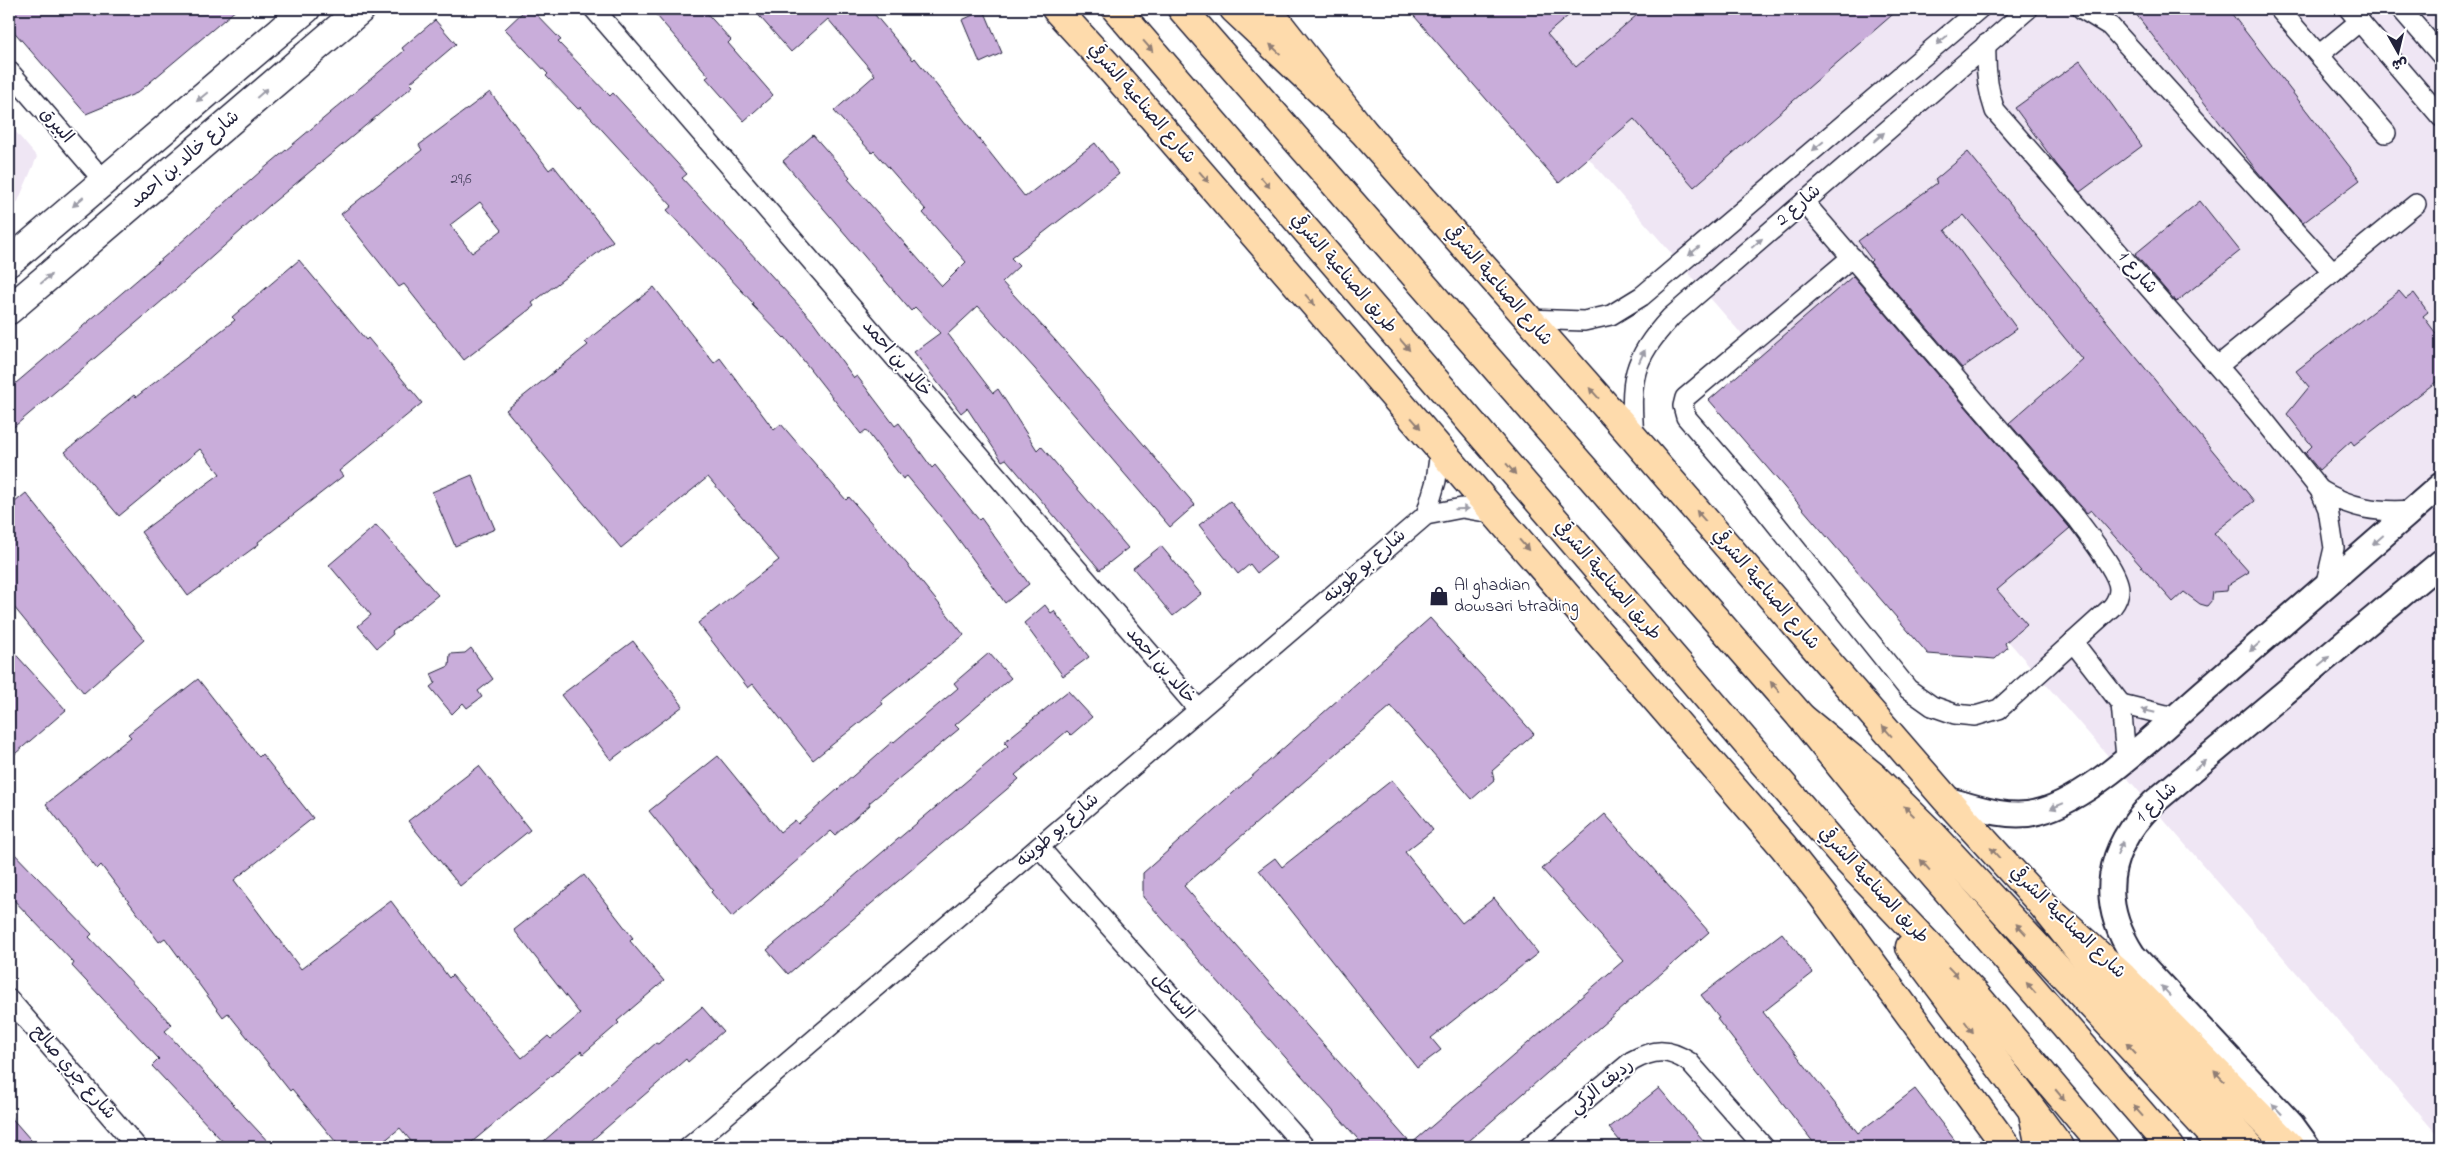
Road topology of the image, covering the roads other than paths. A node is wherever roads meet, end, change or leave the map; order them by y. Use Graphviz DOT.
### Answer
graph roads {
  1 [pos="306,9"];
  2 [pos="361,9"];
  3 [pos="594,9"];
  4 [pos="1056,9"];
  5 [pos="1116,9"];
  6 [pos="1182,9"];
  7 [pos="1234,9"];
  8 [pos="1267,9"];
  9 [pos="1979,9"];
  10 [pos="2028,9"];
  11 [pos="2279,9"];
  12 [pos="2401,9"];
  13 [pos="2089,10"];
  14 [pos="2355,15"];
  15 [pos="1986,44"];
  16 [pos="2320,54"];
  17 [pos="2441,55"];
  18 [pos="9,71"];
  19 [pos="2441,117"];
  20 [pos="1362,130"];
  21 [pos="2386,132"];
  22 [pos="103,180"];
  23 [pos="1804,202"];
  24 [pos="2416,204"];
  25 [pos="1852,257"];
  26 [pos="9,262"];
  27 [pos="2333,272"];
  28 [pos="9,310"];
  29 [pos="1527,319"];
  30 [pos="2218,366"];
  31 [pos="1634,438"];
  32 [pos="1440,450"];
  33 [pos="2441,485"];
  34 [pos="2320,490"];
  35 [pos="2413,510"];
  36 [pos="1497,514"];
  37 [pos="1426,515"];
  38 [pos="2441,562"];
  39 [pos="2325,587"];
  40 [pos="2072,642"];
  41 [pos="2121,704"];
  42 [pos="1198,709"];
  43 [pos="1801,717"];
  44 [pos="2174,717"];
  45 [pos="2126,757"];
  46 [pos="1946,799"];
  47 [pos="1039,847"];
  48 [pos="1847,860"];
  49 [pos="2040,902"];
  50 [pos="9,999"];
  51 [pos="2033,1112"];
  52 [pos="130,1145"];
  53 [pos="689,1147"];
  54 [pos="1305,1147"];
  55 [pos="1529,1147"];
  56 [pos="1764,1147"];
  57 [pos="2007,1147"];
  58 [pos="2040,1147"];
  59 [pos="2060,1147"];
  60 [pos="2104,1147"];
  61 [pos="2170,1147"];
  62 [pos="2224,1147"];
  63 [pos="2250,1147"];
  64 [pos="2290,1147"];
  65 [pos="2308,1147"];
  1 -- 22 [label="main road, شارع خالد بن احمد, one-way"];
  28 -- 2 [label="main road, شارع خالد بن احمد, one-way"];
  3 -- 42 [label="street, خالد بن احمد"];
  4 -- 32 [label="main road, شارع الصناعية الشرقي, one-way"];
  5 -- 48 [label="main road, طريق الصناعية الشرقي, one-way"];
  43 -- 6 [label="main road, one-way"];
  20 -- 7 [label="main road, one-way"];
  8 -- 20 [label="main road, شارع الصناعية الشرقي"];
  9 -- 29 [label="street, شارع 2, one-way"];
  10 -- 15 [label="street, شارع 2"];
  11 -- 16 [label="street"];
  12 -- 17 [label="street"];
  13 -- 27 [label="street"];
  14 -- 16 [label="street"];
  14 -- 19 [label="street"];
  23 -- 15 [label="street, شارع 2, one-way"];
  15 -- 30 [label="street, شارع 1"];
  16 -- 21 [label="street"];
  18 -- 22 [label="street, البيرق"];
  20 -- 29 [label="main road, شارع الصناعية الشرقي"];
  22 -- 26 [label="main road, شارع خالد بن احمد, one-way"];
  23 -- 25 [label="street"];
  31 -- 23 [label="street, شارع 2, one-way"];
  24 -- 27 [label="street"];
  25 -- 40 [label="street"];
  25 -- 40 [label="street"];
  27 -- 30 [label="street"];
  31 -- 29 [label="main road, شارع الصناعية الشرقي, one-way"];
  30 -- 34 [label="street, شارع 1"];
  46 -- 31 [label="main road, شارع الصناعية الشرقي, one-way"];
  32 -- 36 [label="main road, شارع الصناعية الشرقي"];
  32 -- 37 [label="street"];
  33 -- 35 [label="street"];
  34 -- 35 [label="street, شارع 1"];
  34 -- 39 [label="street, شارع 1"];
  35 -- 39 [label="street, one-way"];
  37 -- 36 [label="street, شارع بو طوينه, one-way"];
  36 -- 57 [label="main road, شارع الصناعية الشرقي, one-way"];
  37 -- 42 [label="street, شارع بو طوينه"];
  65 -- 38 [label="street, شارع 1, one-way"];
  39 -- 44 [label="street, one-way"];
  40 -- 41 [label="street"];
  44 -- 41 [label="street, one-way"];
  41 -- 45 [label="street"];
  42 -- 47 [label="street, شارع بو طوينه"];
  61 -- 43 [label="main road, one-way"];
  62 -- 43 [label="main road, one-way"];
  44 -- 45 [label="street"];
  45 -- 46 [label="street, one-way"];
  49 -- 46 [label="main road, شارع الصناعية الشرقي, one-way"];
  47 -- 53 [label="street, شارع بو طوينه"];
  47 -- 54 [label="street, الساحل"];
  48 -- 51 [label="main road, one-way"];
  48 -- 60 [label="main road, طريق الصناعية الشرقي, one-way"];
  49 -- 63 [label="main road"];
  64 -- 49 [label="main road, شارع الصناعية الشرقي, one-way"];
  50 -- 52 [label="street, شارع جري صالح"];
  51 -- 58 [label="main road"];
  51 -- 59 [label="main road"];
  55 -- 56 [label="street, رديف الركي"];
}
